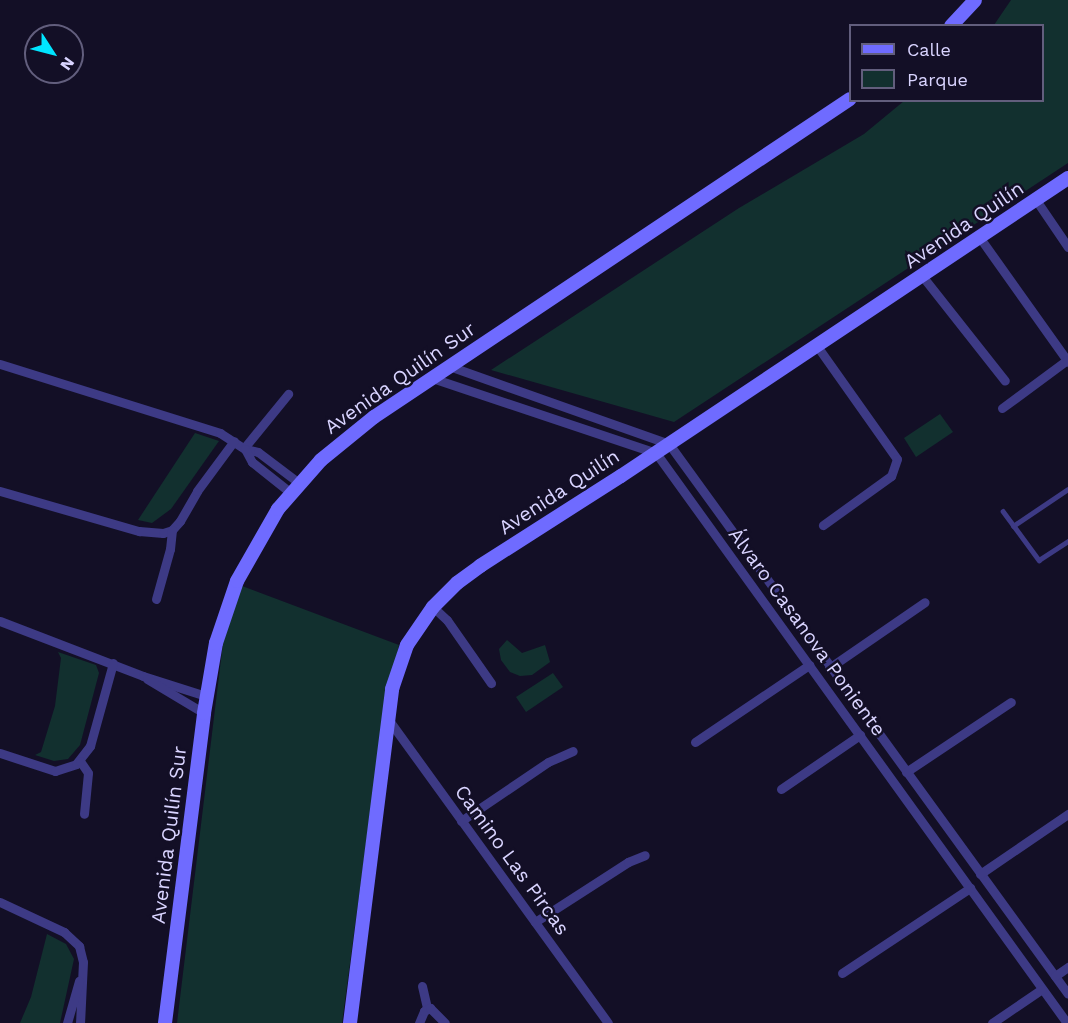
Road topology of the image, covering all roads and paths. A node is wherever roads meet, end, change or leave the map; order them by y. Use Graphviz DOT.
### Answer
graph roads {
  1 [pos="975,0"];
  2 [pos="953,24"];
  3 [pos="849,100"];
  4 [pos="1068,178"];
  5 [pos="1036,200"];
  6 [pos="980,238"];
  7 [pos="1068,248"];
  8 [pos="923,277"];
  9 [pos="817,346"];
  10 [pos="1067,361"];
  11 [pos="0,364"];
  12 [pos="449,366"];
  13 [pos="432,378"];
  14 [pos="1005,381"];
  15 [pos="288,393"];
  16 [pos="1002,408"];
  17 [pos="234,441"];
  18 [pos="669,444"];
  19 [pos="245,448"];
  20 [pos="656,453"];
  21 [pos="295,488"];
  22 [pos="1068,489"];
  23 [pos="0,491"];
  24 [pos="1003,511"];
  25 [pos="823,525"];
  26 [pos="1013,526"];
  27 [pos="172,530"];
  28 [pos="1068,541"];
  29 [pos="156,599"];
  30 [pos="925,602"];
  31 [pos="433,607"];
  32 [pos="0,621"];
  33 [pos="114,663"];
  34 [pos="809,666"];
  35 [pos="829,668"];
  36 [pos="143,676"];
  37 [pos="491,683"];
  38 [pos="206,696"];
  39 [pos="1011,702"];
  40 [pos="204,713"];
  41 [pos="387,718"];
  42 [pos="860,735"];
  43 [pos="883,740"];
  44 [pos="694,742"];
  45 [pos="870,750"];
  46 [pos="573,751"];
  47 [pos="0,753"];
  48 [pos="80,761"];
  49 [pos="906,772"];
  50 [pos="781,789"];
  51 [pos="84,814"];
  52 [pos="1068,814"];
  53 [pos="460,821"];
  54 [pos="645,855"];
  55 [pos="980,874"];
  56 [pos="970,888"];
  57 [pos="0,902"];
  58 [pos="535,922"];
  59 [pos="1068,967"];
  60 [pos="842,973"];
  61 [pos="82,974"];
  62 [pos="1055,976"];
  63 [pos="422,986"];
  64 [pos="1042,989"];
  65 [pos="1068,994"];
  66 [pos="427,1008"];
  67 [pos="66,1023"];
  68 [pos="80,1023"];
  69 [pos="165,1023"];
  70 [pos="350,1023"];
  71 [pos="419,1023"];
  72 [pos="445,1023"];
  73 [pos="608,1023"];
  74 [pos="992,1023"];
  75 [pos="1067,1023"];
  1 -- 2 [label="street"];
  3 -- 12 [label="street, Avenida Quilín Sur"];
  4 -- 5 [label="street, Avenida Quilín"];
  5 -- 6 [label="street, Avenida Quilín"];
  5 -- 7 [label="street"];
  6 -- 8 [label="street, Avenida Quilín"];
  6 -- 10 [label="street"];
  8 -- 9 [label="street, Avenida Quilín"];
  8 -- 14 [label="street"];
  9 -- 18 [label="street, Avenida Quilín"];
  9 -- 25 [label="street"];
  10 -- 16 [label="street"];
  11 -- 17 [label="street"];
  12 -- 13 [label="street, Avenida Quilín Sur"];
  12 -- 18 [label="street"];
  13 -- 20 [label="street"];
  13 -- 21 [label="street, Avenida Quilín Sur"];
  15 -- 19 [label="street"];
  17 -- 19 [label="street"];
  17 -- 27 [label="street"];
  18 -- 20 [label="street, Avenida Quilín"];
  18 -- 35 [label="street, Álvaro Casanova Poniente"];
  19 -- 21 [label="street"];
  20 -- 31 [label="street, Avenida Quilín"];
  20 -- 34 [label="street, Álvaro Casanova Poniente"];
  21 -- 38 [label="street, Avenida Quilín Sur"];
  22 -- 26 [label="lane"];
  23 -- 27 [label="street"];
  24 -- 26 [label="lane"];
  26 -- 28 [label="lane"];
  27 -- 29 [label="street"];
  30 -- 35 [label="street"];
  31 -- 37 [label="street"];
  31 -- 41 [label="street, Avenida Quilín"];
  32 -- 33 [label="street"];
  33 -- 36 [label="street"];
  33 -- 48 [label="street"];
  34 -- 42 [label="street, Álvaro Casanova Poniente"];
  34 -- 44 [label="street"];
  35 -- 43 [label="street, Álvaro Casanova Poniente"];
  36 -- 38 [label="street"];
  36 -- 40 [label="street"];
  38 -- 40 [label="street, Avenida Quilín Sur"];
  39 -- 49 [label="street"];
  40 -- 69 [label="street, Avenida Quilín Sur"];
  41 -- 53 [label="street, Camino Las Pircas"];
  41 -- 70 [label="street, Avenida Quilín"];
  42 -- 45 [label="street, Álvaro Casanova Poniente"];
  42 -- 50 [label="street"];
  43 -- 45 [label="street"];
  43 -- 49 [label="street, Álvaro Casanova Poniente"];
  45 -- 56 [label="street, Álvaro Casanova Poniente"];
  46 -- 53 [label="street"];
  47 -- 48 [label="street"];
  48 -- 51 [label="street"];
  49 -- 55 [label="street, Álvaro Casanova Poniente"];
  52 -- 55 [label="street"];
  53 -- 58 [label="street, Camino Las Pircas"];
  54 -- 58 [label="street"];
  55 -- 62 [label="street, Álvaro Casanova Poniente"];
  56 -- 60 [label="street"];
  56 -- 64 [label="street, Álvaro Casanova Poniente"];
  57 -- 61 [label="street"];
  58 -- 73 [label="street, Camino Las Pircas"];
  59 -- 62 [label="street"];
  61 -- 67 [label="street"];
  61 -- 68 [label="street"];
  62 -- 65 [label="street, Álvaro Casanova Poniente"];
  63 -- 66 [label="street"];
  64 -- 74 [label="street"];
  64 -- 75 [label="street, Álvaro Casanova Poniente"];
  66 -- 71 [label="street"];
  66 -- 72 [label="street"];
}
